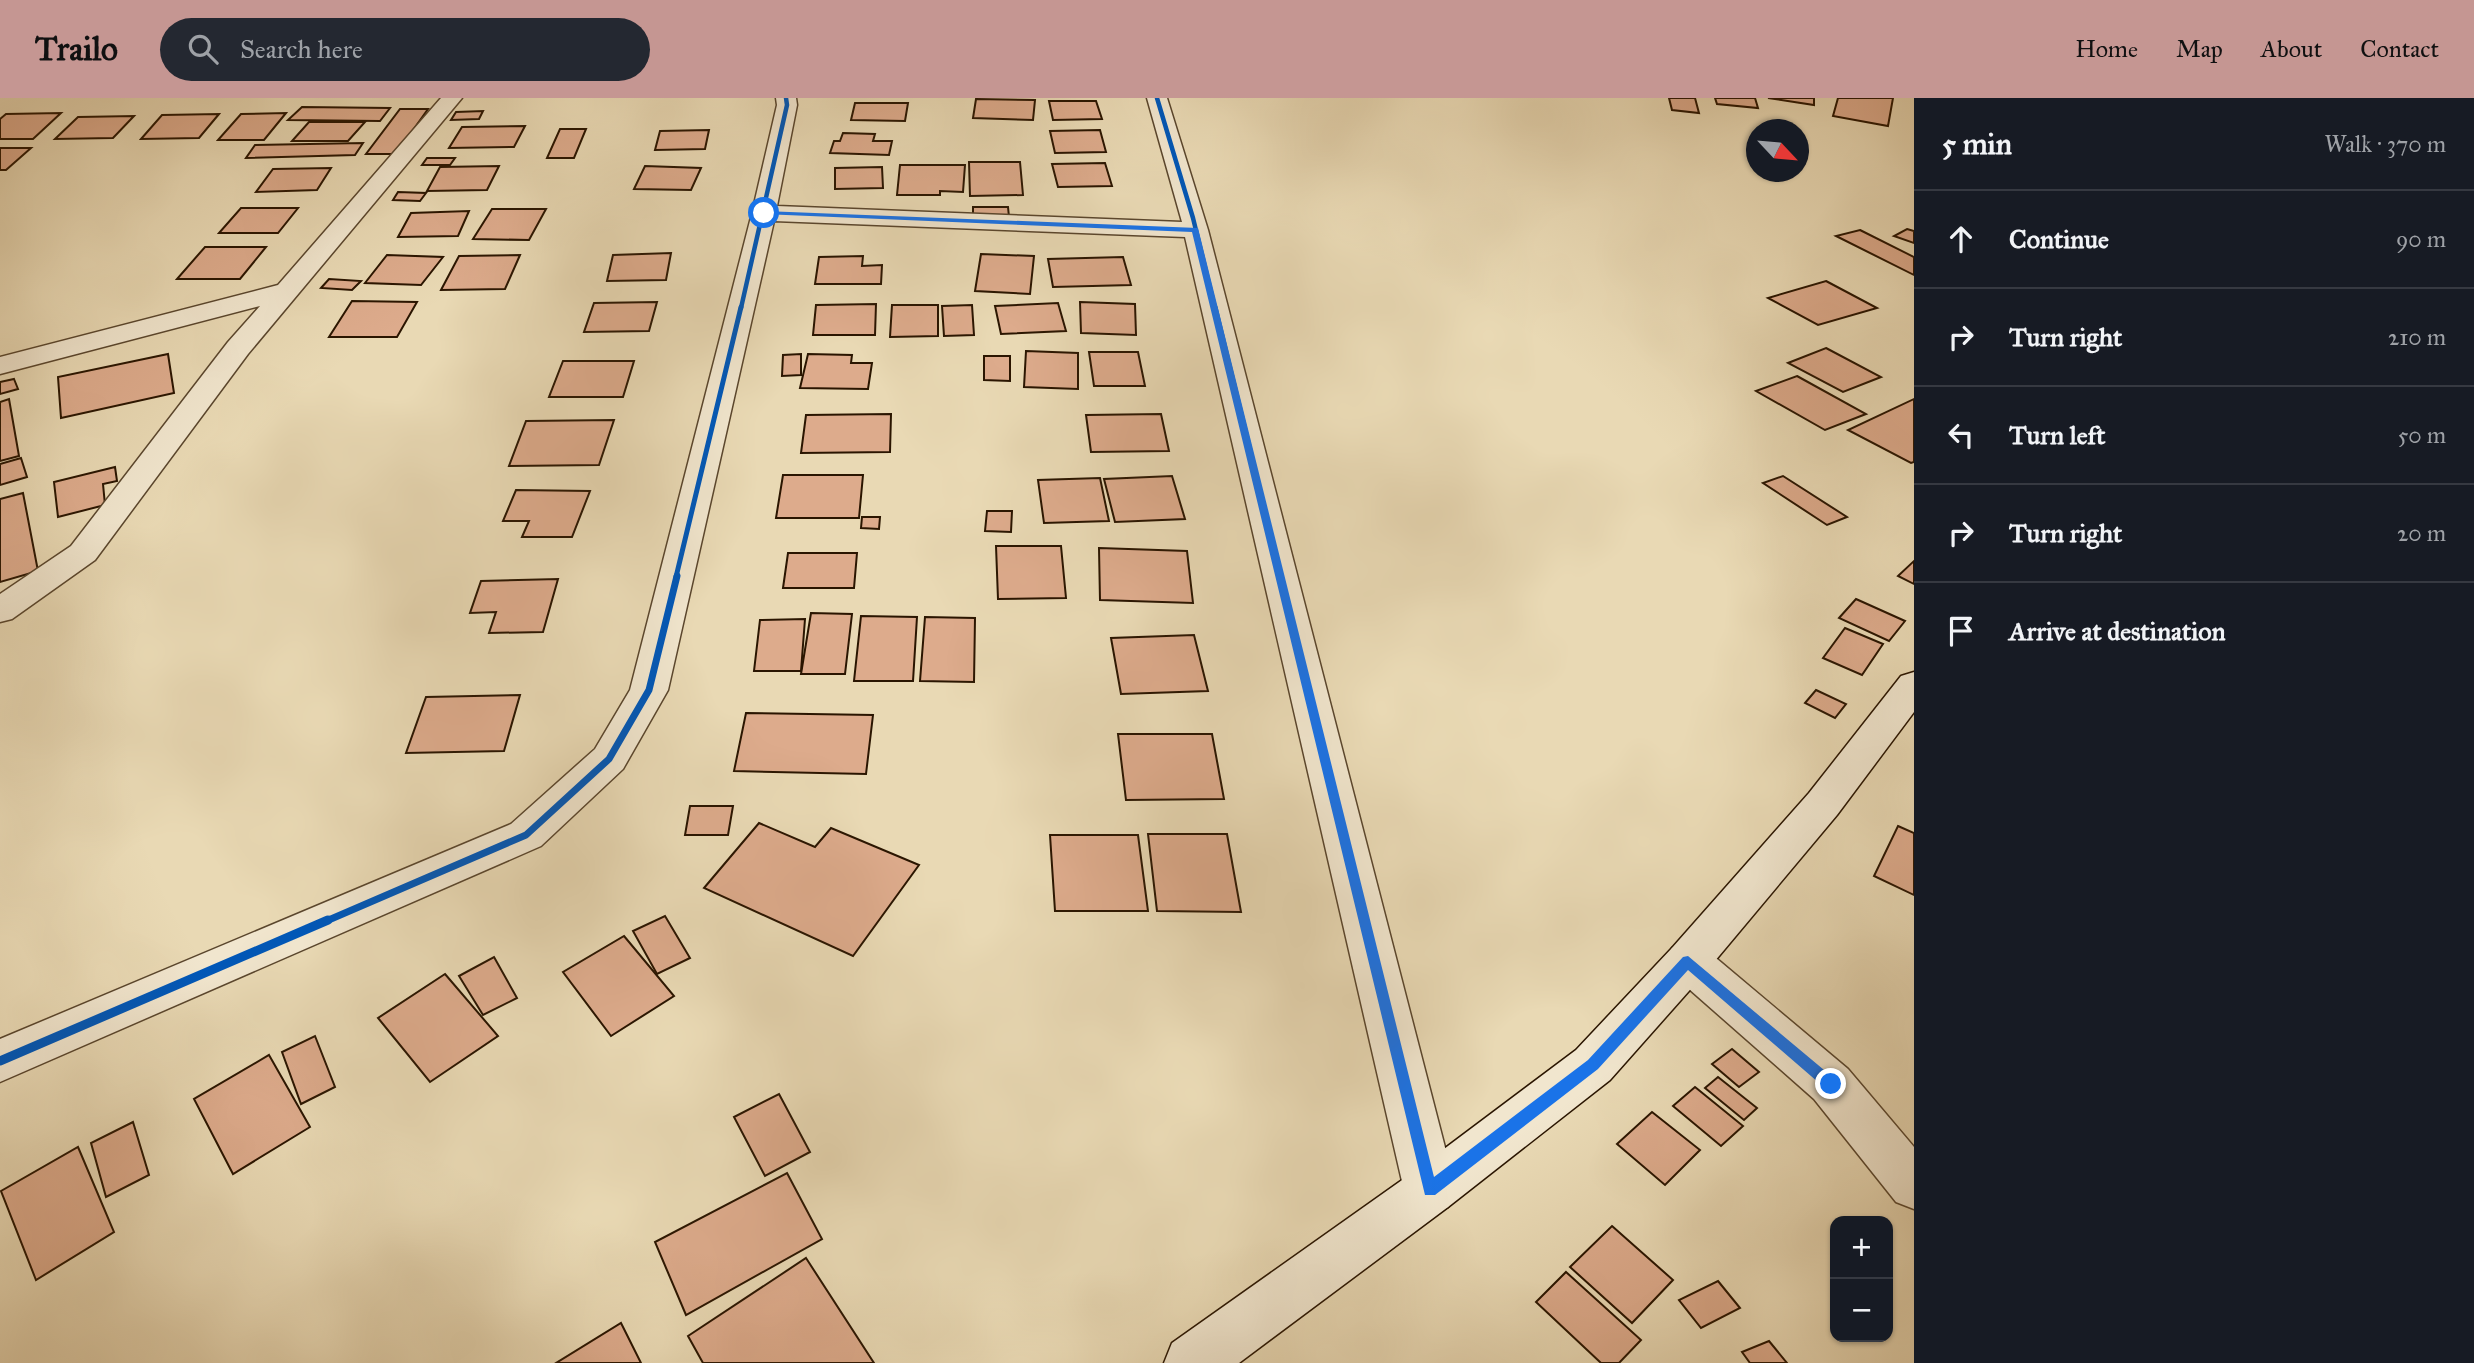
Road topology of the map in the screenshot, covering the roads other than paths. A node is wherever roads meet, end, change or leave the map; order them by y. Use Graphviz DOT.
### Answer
graph roads {
  1 [pos="452,98"];
  2 [pos="786,98"];
  3 [pos="1157,98"];
  4 [pos="764,213"];
  5 [pos="1195,230"];
  6 [pos="286,291"];
  7 [pos="0,366"];
  8 [pos="0,611"];
  9 [pos="1914,685"];
  10 [pos="1688,961"];
  11 [pos="0,1061"];
  12 [pos="1914,1185"];
  13 [pos="1430,1190"];
  14 [pos="1192,1363"];
  1 -- 6 [label="street"];
  2 -- 4 [label="street"];
  3 -- 5 [label="street"];
  4 -- 5 [label="street"];
  4 -- 11 [label="street"];
  5 -- 13 [label="street"];
  6 -- 7 [label="street"];
  6 -- 8 [label="street"];
  9 -- 10 [label="street"];
  10 -- 12 [label="street"];
  10 -- 13 [label="street"];
  13 -- 14 [label="street"];
}
